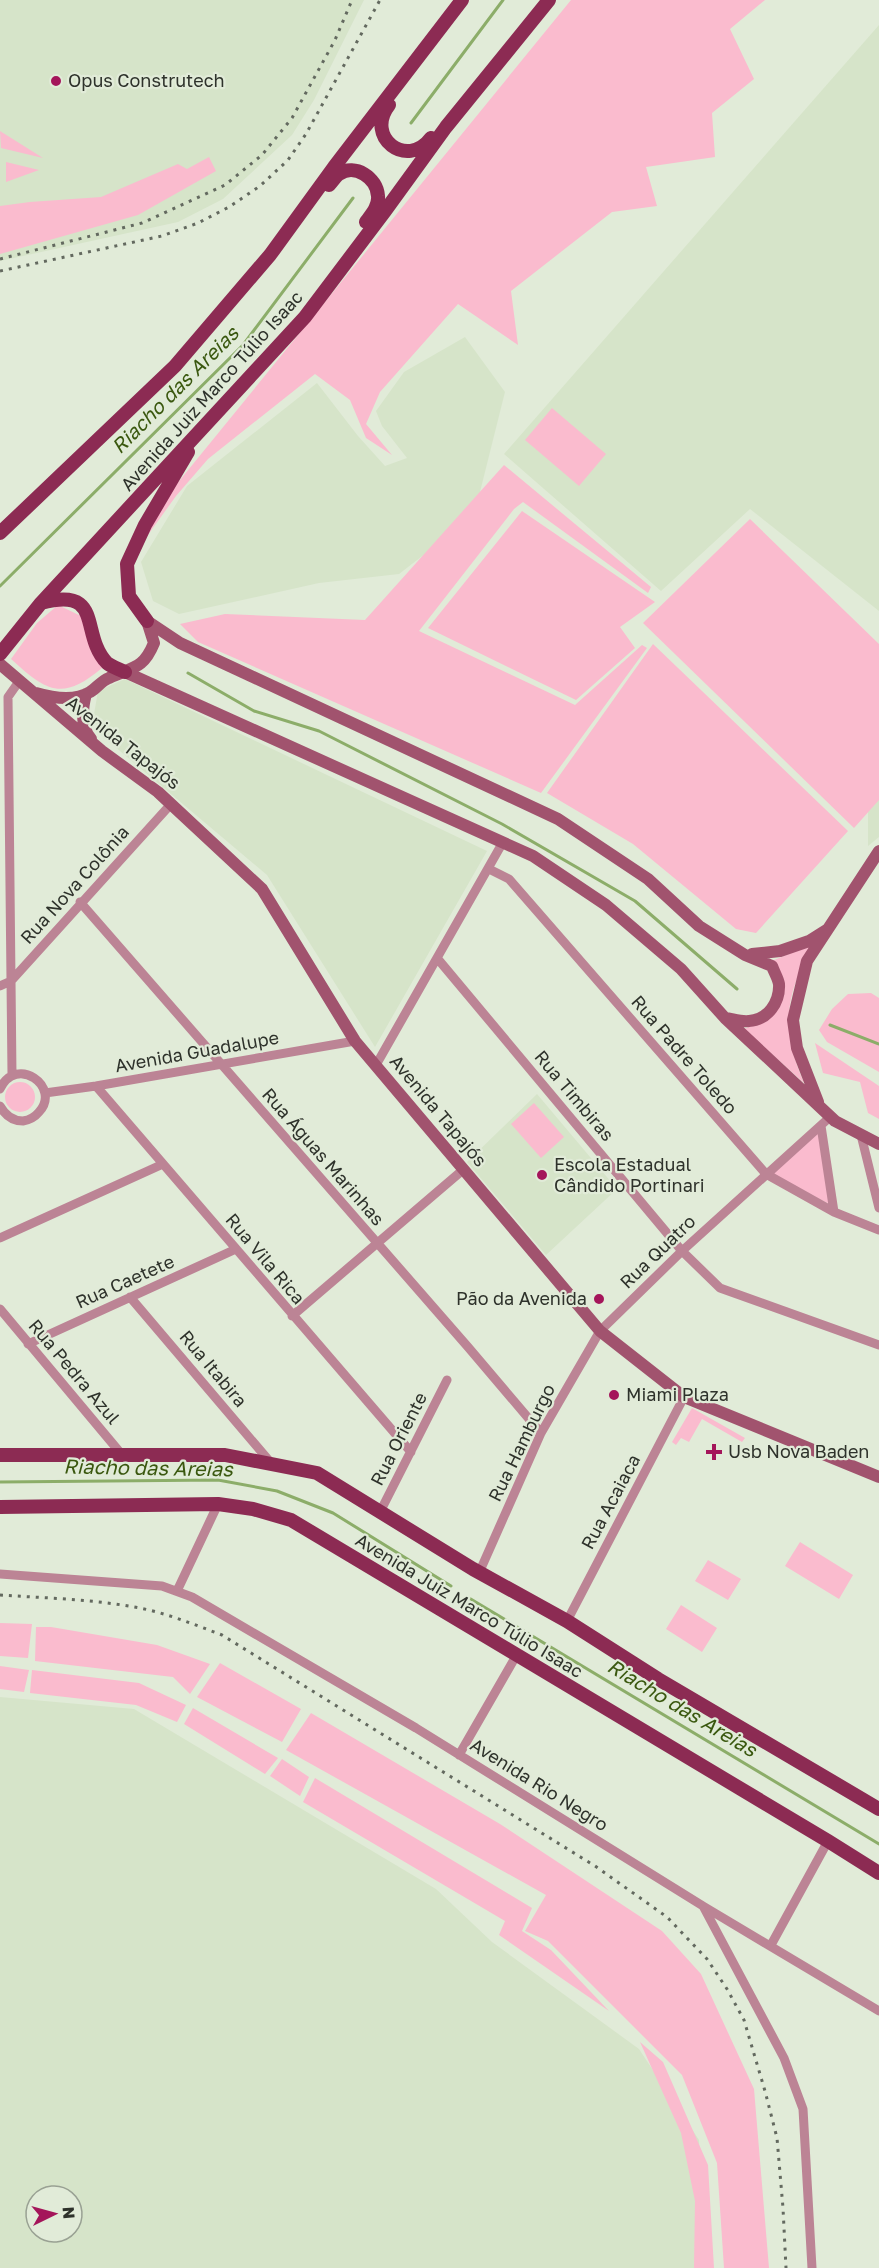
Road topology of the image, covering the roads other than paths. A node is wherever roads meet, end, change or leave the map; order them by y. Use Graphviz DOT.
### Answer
graph roads {
  1 [pos="462,0"];
  2 [pos="549,0"];
  3 [pos="436,33"];
  4 [pos="502,57"];
  5 [pos="273,250"];
  6 [pos="305,317"];
  7 [pos="202,429"];
  8 [pos="0,533"];
  9 [pos="41,603"];
  10 [pos="147,621"];
  11 [pos="0,654"];
  12 [pos="0,664"];
  13 [pos="124,672"];
  14 [pos="15,677"];
  15 [pos="31,691"];
  16 [pos="86,694"];
  17 [pos="102,751"];
  18 [pos="171,804"];
  19 [pos="502,843"];
  20 [pos="879,851"];
  21 [pos="489,869"];
  22 [pos="80,902"];
  23 [pos="828,929"];
  24 [pos="744,955"];
  25 [pos="437,958"];
  26 [pos="11,981"];
  27 [pos="0,986"];
  28 [pos="725,1018"];
  29 [pos="355,1041"];
  30 [pos="221,1064"];
  31 [pos="376,1065"];
  32 [pos="12,1076"];
  33 [pos="96,1086"];
  34 [pos="0,1089"];
  35 [pos="45,1093"];
  36 [pos="820,1106"];
  37 [pos="1,1111"];
  38 [pos="826,1121"];
  39 [pos="861,1135"];
  40 [pos="879,1144"];
  41 [pos="163,1164"];
  42 [pos="464,1169"];
  43 [pos="766,1174"];
  44 [pos="879,1208"];
  45 [pos="834,1212"];
  46 [pos="879,1230"];
  47 [pos="0,1238"];
  48 [pos="378,1245"];
  49 [pos="236,1250"];
  50 [pos="682,1251"];
  51 [pos="130,1297"];
  52 [pos="0,1309"];
  53 [pos="292,1316"];
  54 [pos="600,1331"];
  55 [pos="28,1344"];
  56 [pos="879,1345"];
  57 [pos="447,1380"];
  58 [pos="684,1398"];
  59 [pos="541,1433"];
  60 [pos="411,1452"];
  61 [pos="0,1455"];
  62 [pos="123,1456"];
  63 [pos="271,1463"];
  64 [pos="879,1478"];
  65 [pos="218,1504"];
  66 [pos="0,1507"];
  67 [pos="380,1512"];
  68 [pos="479,1573"];
  69 [pos="0,1574"];
  70 [pos="177,1591"];
  71 [pos="567,1621"];
  72 [pos="516,1656"];
  73 [pos="459,1755"];
  74 [pos="879,1809"];
  75 [pos="828,1841"];
  76 [pos="879,1873"];
  77 [pos="703,1906"];
  78 [pos="771,1946"];
  79 [pos="879,2011"];
  80 [pos="812,2268"];
  1 -- 3 [label="main road"];
  2 -- 4 [label="main road, Avenida Juiz Marco Túlio Isaac"];
  3 -- 4 [label="main road"];
  3 -- 5 [label="main road"];
  4 -- 6 [label="main road, Avenida Juiz Marco Túlio Isaac"];
  5 -- 6 [label="main road"];
  5 -- 8 [label="main road"];
  6 -- 7 [label="main road, Avenida Juiz Marco Túlio Isaac"];
  7 -- 9 [label="main road, Avenida Juiz Marco Túlio Isaac"];
  7 -- 10 [label="main road"];
  9 -- 11 [label="main road, Avenida Juiz Marco Túlio Isaac"];
  9 -- 13 [label="main road"];
  10 -- 13 [label="main road"];
  10 -- 24 [label="main road"];
  12 -- 14 [label="main road, Avenida Tapajós"];
  13 -- 16 [label="main road"];
  13 -- 19 [label="main road"];
  14 -- 15 [label="main road, Avenida Tapajós"];
  14 -- 26 [label="street"];
  15 -- 16 [label="main road"];
  15 -- 17 [label="main road, Avenida Tapajós"];
  16 -- 17 [label="main road"];
  17 -- 18 [label="main road, Avenida Tapajós"];
  18 -- 22 [label="street, Rua Nova Colônia"];
  18 -- 29 [label="main road, Avenida Tapajós"];
  19 -- 21 [label="street"];
  19 -- 28 [label="main road"];
  20 -- 23 [label="main road"];
  21 -- 25 [label="street"];
  21 -- 43 [label="street, Rua Padre Toledo"];
  22 -- 26 [label="street, Rua Nova Colônia"];
  22 -- 30 [label="street, Rua Águas Marinhas"];
  23 -- 24 [label="main road"];
  23 -- 36 [label="main road"];
  24 -- 28 [label="main road"];
  25 -- 31 [label="street"];
  25 -- 50 [label="street, Rua Timbiras"];
  26 -- 27 [label="street, Rua Nova Colônia"];
  26 -- 32 [label="street"];
  28 -- 36 [label="main road"];
  29 -- 30 [label="street, Avenida Guadalupe"];
  29 -- 31 [label="main road, Avenida Tapajós"];
  30 -- 33 [label="street, Avenida Guadalupe"];
  30 -- 48 [label="street, Rua Águas Marinhas"];
  31 -- 42 [label="main road, Avenida Tapajós"];
  32 -- 34 [label="street"];
  32 -- 35 [label="street"];
  33 -- 35 [label="street, Avenida Guadalupe"];
  33 -- 41 [label="street, Rua Vila Rica"];
  35 -- 37 [label="street"];
  36 -- 38 [label="main road"];
  38 -- 39 [label="main road"];
  38 -- 43 [label="street, Rua Quatro"];
  38 -- 45 [label="street"];
  39 -- 40 [label="main road"];
  39 -- 44 [label="street"];
  41 -- 47 [label="street"];
  41 -- 49 [label="street, Rua Vila Rica"];
  42 -- 48 [label="street"];
  42 -- 54 [label="main road, Avenida Tapajós"];
  43 -- 45 [label="street, Rua Padre Toledo"];
  43 -- 50 [label="street, Rua Quatro"];
  45 -- 46 [label="street, Rua Padre Toledo"];
  48 -- 53 [label="street"];
  48 -- 59 [label="street, Rua Águas Marinhas"];
  49 -- 51 [label="street, Rua Caetete"];
  49 -- 53 [label="street, Rua Vila Rica"];
  50 -- 54 [label="street, Rua Quatro"];
  50 -- 56 [label="street, Rua Timbiras"];
  51 -- 55 [label="street, Rua Caetete"];
  51 -- 63 [label="street, Rua Itabira"];
  52 -- 55 [label="street, Rua Pedra Azul"];
  53 -- 60 [label="street, Rua Vila Rica"];
  54 -- 58 [label="main road, Avenida Tapajós"];
  54 -- 59 [label="street, Rua Hamburgo"];
  55 -- 62 [label="street, Rua Pedra Azul"];
  57 -- 60 [label="street, Rua Oriente"];
  58 -- 64 [label="main road, Avenida Tapajós"];
  58 -- 71 [label="street, Rua Acaiaca"];
  59 -- 68 [label="street, Rua Hamburgo"];
  60 -- 67 [label="street, Rua Oriente"];
  61 -- 62 [label="main road, Avenida Juiz Marco Túlio Isaac"];
  62 -- 63 [label="main road, Avenida Juiz Marco Túlio Isaac"];
  63 -- 67 [label="main road, Avenida Juiz Marco Túlio Isaac"];
  65 -- 66 [label="main road, Avenida Juiz Marco Túlio Isaac"];
  65 -- 70 [label="street"];
  65 -- 72 [label="main road, Avenida Juiz Marco Túlio Isaac"];
  67 -- 68 [label="main road, Avenida Juiz Marco Túlio Isaac"];
  68 -- 71 [label="main road, Avenida Juiz Marco Túlio Isaac"];
  69 -- 70 [label="street, Avenida Rio Negro"];
  70 -- 73 [label="street, Avenida Rio Negro"];
  71 -- 74 [label="main road, Avenida Juiz Marco Túlio Isaac"];
  72 -- 73 [label="street"];
  72 -- 75 [label="main road, Avenida Juiz Marco Túlio Isaac"];
  73 -- 77 [label="street, Avenida Rio Negro"];
  75 -- 76 [label="main road, Avenida Juiz Marco Túlio Isaac"];
  75 -- 78 [label="street"];
  77 -- 78 [label="street, Avenida Rio Negro"];
  77 -- 80 [label="street"];
  78 -- 79 [label="street, Avenida Rio Negro"];
}
